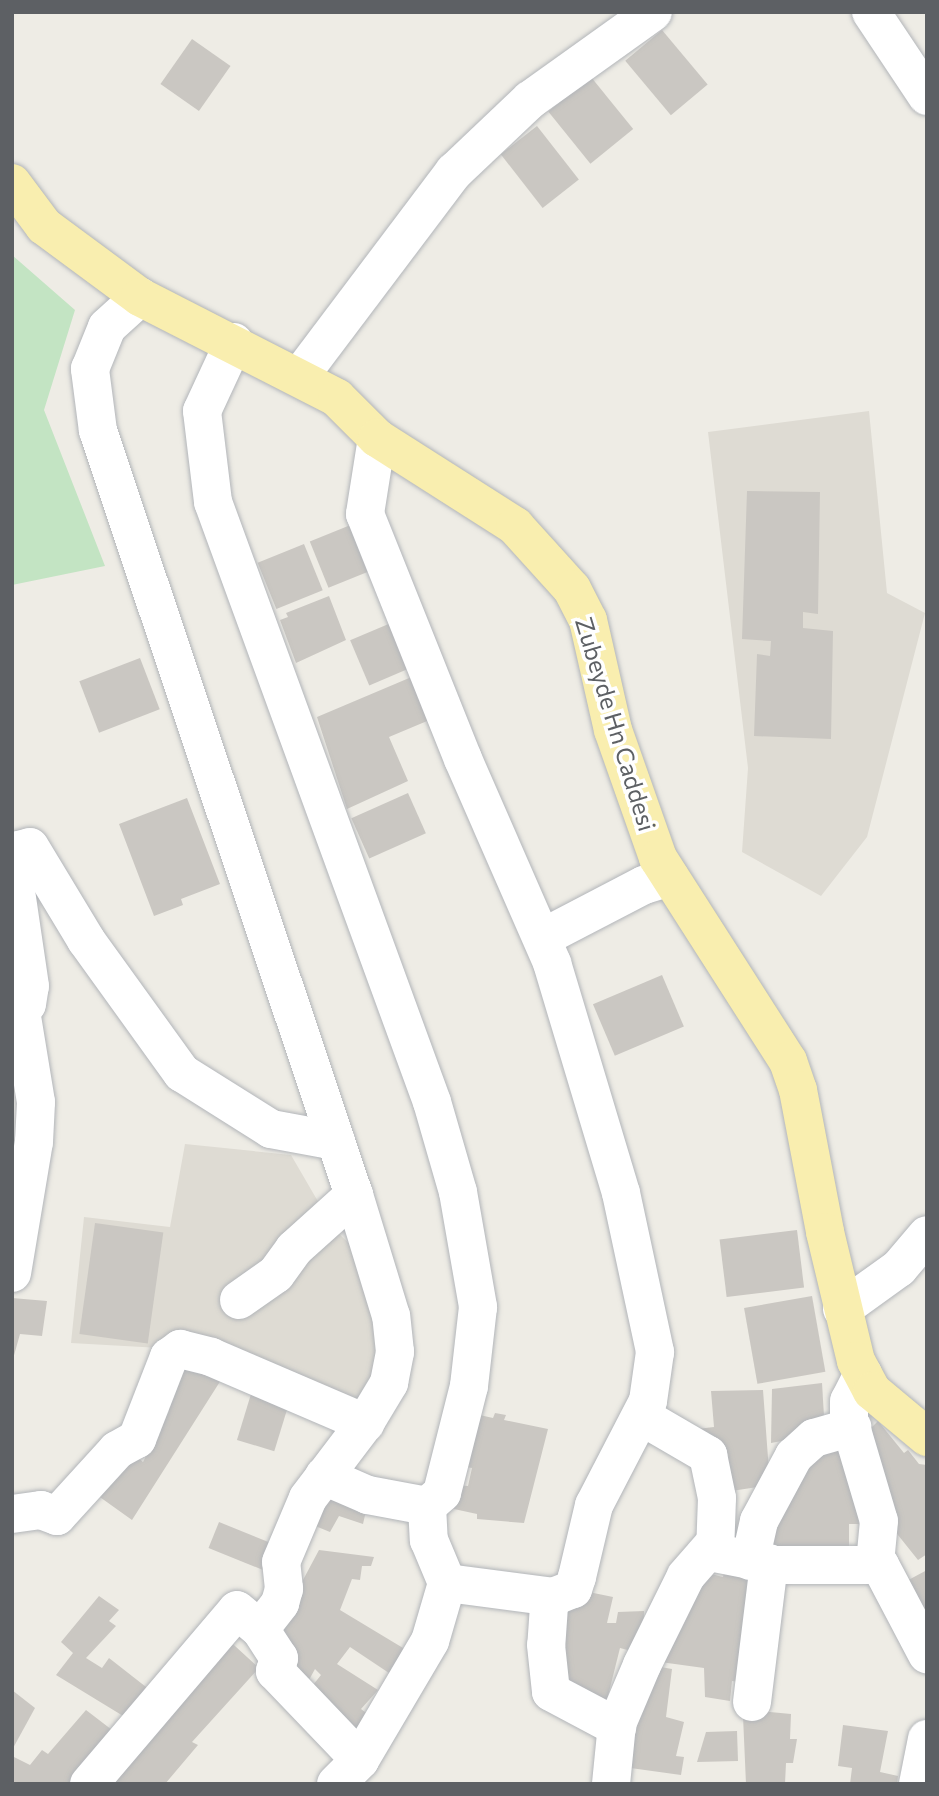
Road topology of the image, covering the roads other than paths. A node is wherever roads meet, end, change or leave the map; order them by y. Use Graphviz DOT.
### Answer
graph roads {
  1 [pos="653,12"];
  2 [pos="871,12"];
  3 [pos="927,96"];
  4 [pos="12,183"];
  5 [pos="140,297"];
  6 [pos="234,342"];
  7 [pos="300,376"];
  8 [pos="377,438"];
  9 [pos="670,877"];
  10 [pos="542,938"];
  11 [pos="17,1008"];
  12 [pos="336,1141"];
  13 [pos="354,1195"];
  14 [pos="927,1235"];
  15 [pos="13,1270"];
  16 [pos="239,1300"];
  17 [pos="842,1309"];
  18 [pos="863,1374"];
  19 [pos="641,1416"];
  20 [pos="365,1423"];
  21 [pos="852,1427"];
  22 [pos="927,1437"];
  23 [pos="330,1469"];
  24 [pos="434,1500"];
  25 [pos="12,1514"];
  26 [pos="712,1546"];
  27 [pos="759,1562"];
  28 [pos="875,1563"];
  29 [pos="447,1583"];
  30 [pos="565,1587"];
  31 [pos="260,1629"];
  32 [pos="927,1654"];
  33 [pos="752,1702"];
  34 [pos="617,1727"];
  35 [pos="927,1739"];
  36 [pos="348,1772"];
  37 [pos="89,1784"];
  38 [pos="611,1784"];
  39 [pos="918,1784"];
  1 -- 7 [label="street"];
  2 -- 3 [label="street"];
  4 -- 5 [label="main road, Zubeyde Hn Caddesi"];
  5 -- 6 [label="main road, Zubeyde Hn Caddesi"];
  5 -- 12 [label="street"];
  6 -- 7 [label="main road, Zubeyde Hn Caddesi"];
  6 -- 24 [label="street"];
  7 -- 8 [label="main road, Zubeyde Hn Caddesi"];
  8 -- 9 [label="main road, Zubeyde Hn Caddesi"];
  8 -- 10 [label="street"];
  9 -- 10 [label="street"];
  9 -- 17 [label="main road, Zubeyde Hn Caddesi"];
  10 -- 19 [label="street"];
  11 -- 12 [label="street"];
  11 -- 15 [label="street"];
  12 -- 13 [label="street"];
  13 -- 16 [label="street"];
  13 -- 20 [label="street"];
  14 -- 17 [label="street"];
  17 -- 18 [label="main road, Zubeyde Hn Caddesi"];
  18 -- 21 [label="street"];
  18 -- 22 [label="main road, Zubeyde Hn Caddesi"];
  19 -- 26 [label="street"];
  19 -- 30 [label="street"];
  20 -- 23 [label="street"];
  20 -- 25 [label="street"];
  21 -- 27 [label="street"];
  21 -- 28 [label="street"];
  23 -- 24 [label="street"];
  23 -- 31 [label="street"];
  24 -- 29 [label="street"];
  26 -- 27 [label="street"];
  26 -- 34 [label="street"];
  27 -- 28 [label="street"];
  27 -- 33 [label="street"];
  28 -- 32 [label="street"];
  29 -- 30 [label="street"];
  29 -- 36 [label="street"];
  30 -- 34 [label="street"];
  31 -- 36 [label="street"];
  31 -- 37 [label="street"];
  34 -- 38 [label="street"];
  35 -- 39 [label="street"];
}
